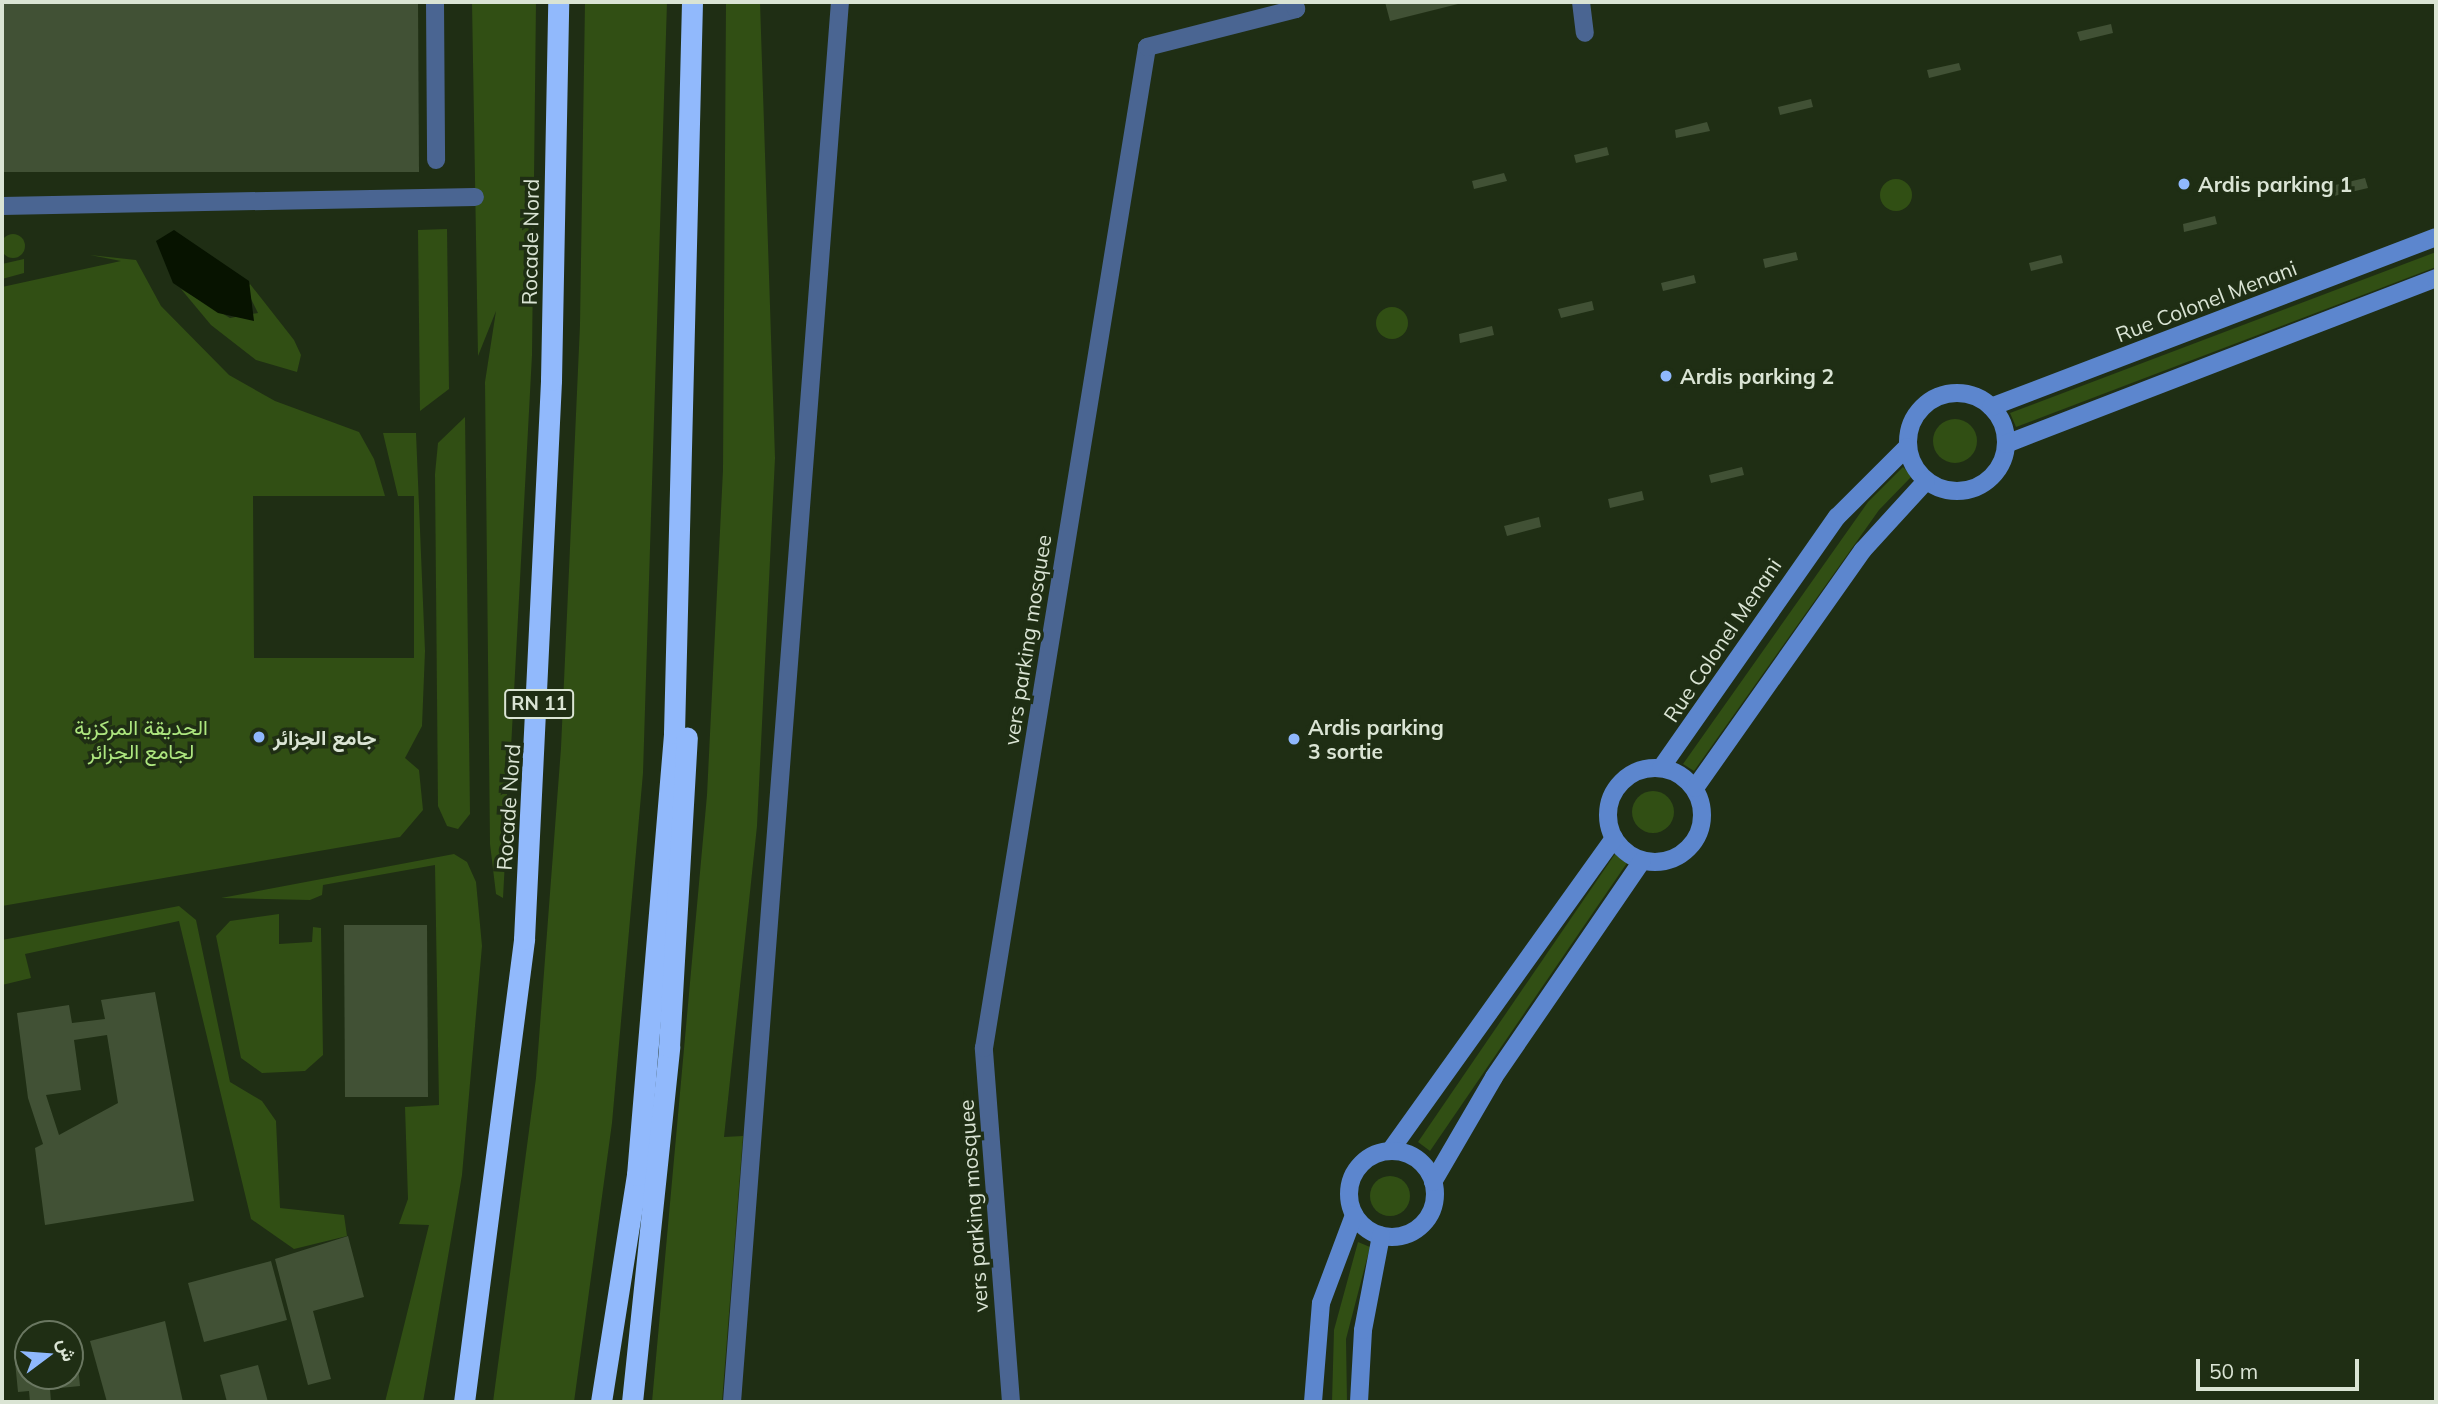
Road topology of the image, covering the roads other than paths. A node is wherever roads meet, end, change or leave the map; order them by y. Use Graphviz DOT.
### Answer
graph roads {
  1 [pos="435,2"];
  2 [pos="558,2"];
  3 [pos="692,2"];
  4 [pos="840,2"];
  5 [pos="1294,2"];
  6 [pos="1581,2"];
  7 [pos="1585,33"];
  8 [pos="436,160"];
  9 [pos="475,197"];
  10 [pos="2,206"];
  11 [pos="2436,237"];
  12 [pos="2436,278"];
  13 [pos="1991,407"];
  14 [pos="2006,444"];
  15 [pos="1907,447"];
  16 [pos="1926,481"];
  17 [pos="681,588"];
  18 [pos="1661,768"];
  19 [pos="1695,788"];
  20 [pos="1614,838"];
  21 [pos="1642,861"];
  22 [pos="1390,1150"];
  23 [pos="1433,1182"];
  24 [pos="1354,1215"];
  25 [pos="1381,1236"];
  26 [pos="464,1402"];
  27 [pos="601,1402"];
  28 [pos="632,1402"];
  29 [pos="732,1402"];
  30 [pos="1011,1402"];
  31 [pos="1313,1402"];
  32 [pos="1359,1402"];
  1 -- 8 [label="street"];
  2 -- 26 [label="highway, Rocade Nord / RN 11"];
  3 -- 17 [label="highway"];
  4 -- 29 [label="street"];
  5 -- 30 [label="street, vers parking mosquee"];
  6 -- 7 [label="street"];
  9 -- 10 [label="street"];
  11 -- 13 [label="street, Rue Colonel Menani"];
  12 -- 14 [label="street"];
  13 -- 14 [label="street"];
  13 -- 15 [label="street"];
  14 -- 16 [label="street"];
  15 -- 16 [label="street"];
  15 -- 18 [label="street, Rue Colonel Menani"];
  16 -- 19 [label="street"];
  17 -- 27 [label="highway"];
  17 -- 28 [label="highway"];
  18 -- 19 [label="street"];
  18 -- 20 [label="street"];
  19 -- 21 [label="street"];
  20 -- 21 [label="street"];
  20 -- 22 [label="street"];
  21 -- 23 [label="street"];
  22 -- 23 [label="street"];
  22 -- 24 [label="street"];
  23 -- 25 [label="street"];
  24 -- 25 [label="street"];
  24 -- 31 [label="street"];
  25 -- 32 [label="street"];
}
